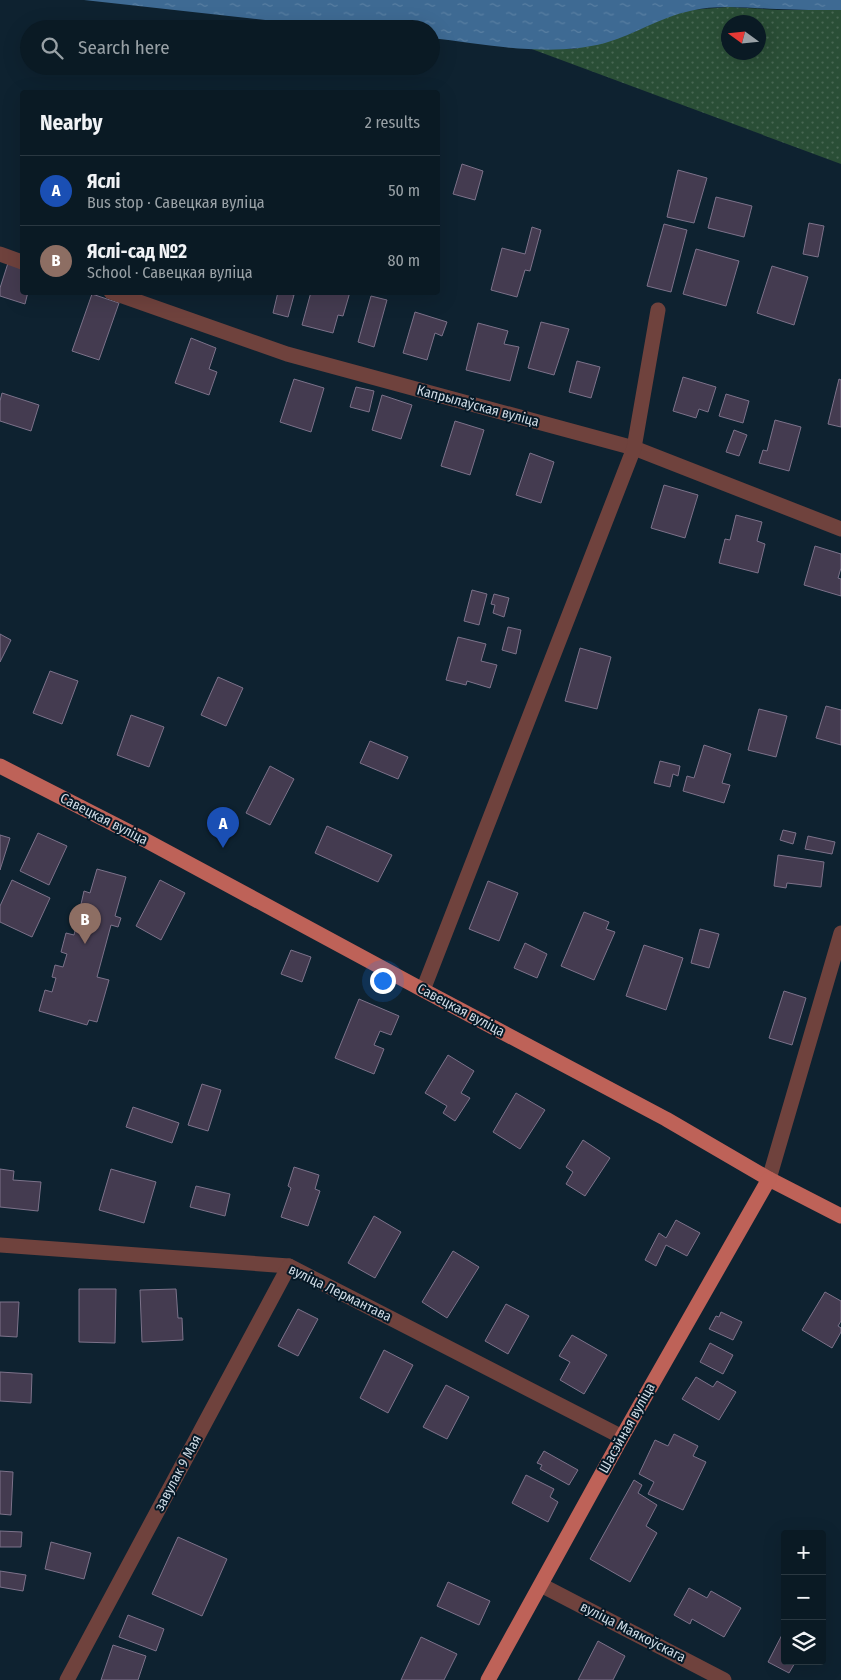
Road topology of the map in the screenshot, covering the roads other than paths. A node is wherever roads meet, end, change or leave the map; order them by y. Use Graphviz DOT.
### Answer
graph roads {
  1 [pos="0,254"];
  2 [pos="20,261"];
  3 [pos="120,295"];
  4 [pos="658,310"];
  5 [pos="634,448"];
  6 [pos="841,529"];
  7 [pos="0,766"];
  8 [pos="841,933"];
  9 [pos="423,990"];
  10 [pos="769,1178"];
  11 [pos="841,1216"];
  12 [pos="0,1245"];
  13 [pos="289,1266"];
  14 [pos="622,1437"];
  15 [pos="541,1585"];
  16 [pos="67,1680"];
  17 [pos="488,1680"];
  18 [pos="724,1680"];
  1 -- 2 [label="street"];
  3 -- 5 [label="street, Капрылаўская вуліца"];
  4 -- 5 [label="street"];
  5 -- 6 [label="street, Капрылаўская вуліца"];
  5 -- 9 [label="street"];
  7 -- 9 [label="main road, Савецкая вуліца"];
  8 -- 10 [label="street"];
  9 -- 10 [label="main road, Савецкая вуліца"];
  10 -- 11 [label="main road, Савецкая вуліца"];
  10 -- 14 [label="main road, Шасэйная вуліца"];
  12 -- 13 [label="street, вуліца Лермантава"];
  13 -- 14 [label="street, вуліца Лермантава"];
  13 -- 16 [label="street, завулак 9 Мая"];
  14 -- 15 [label="main road, Шасэйная вуліца"];
  15 -- 17 [label="main road, Шасэйная вуліца"];
  15 -- 18 [label="street, вуліца Маякоўскага"];
}
